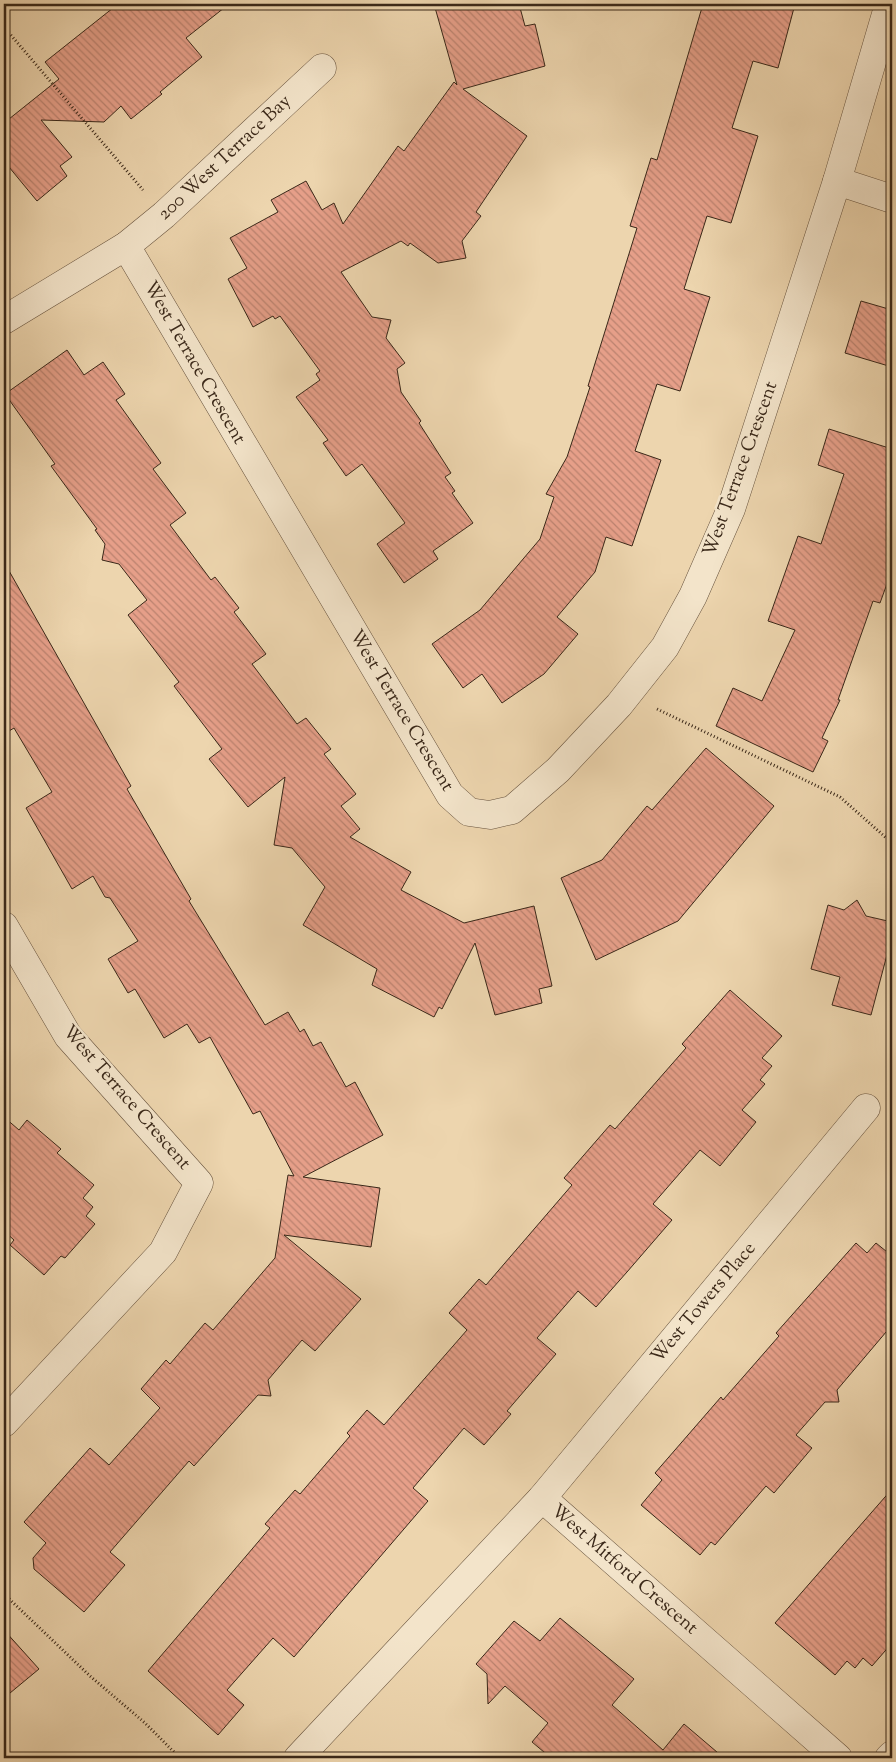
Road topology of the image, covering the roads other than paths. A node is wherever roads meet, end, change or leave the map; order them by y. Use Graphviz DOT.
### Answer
graph roads {
  1 [pos="889,4"];
  2 [pos="322,68"];
  3 [pos="837,181"];
  4 [pos="892,199"];
  5 [pos="126,246"];
  6 [pos="4,320"];
  7 [pos="4,926"];
  8 [pos="866,1108"];
  9 [pos="4,1422"];
  10 [pos="542,1498"];
  11 [pos="892,1754"];
  12 [pos="298,1758"];
  13 [pos="838,1758"];
  14 [pos="889,1758"];
  1 -- 3 [label="street, West Terrace Crescent"];
  2 -- 5 [label="street, 200 West Terrace Bay"];
  3 -- 4 [label="street"];
  3 -- 5 [label="street, West Terrace Crescent"];
  5 -- 6 [label="street"];
  7 -- 9 [label="street, West Terrace Crescent"];
  8 -- 10 [label="street, West Towers Place"];
  10 -- 12 [label="street, West Mitford Crescent"];
  10 -- 13 [label="street, West Mitford Crescent"];
  11 -- 14 [label="street"];
}
